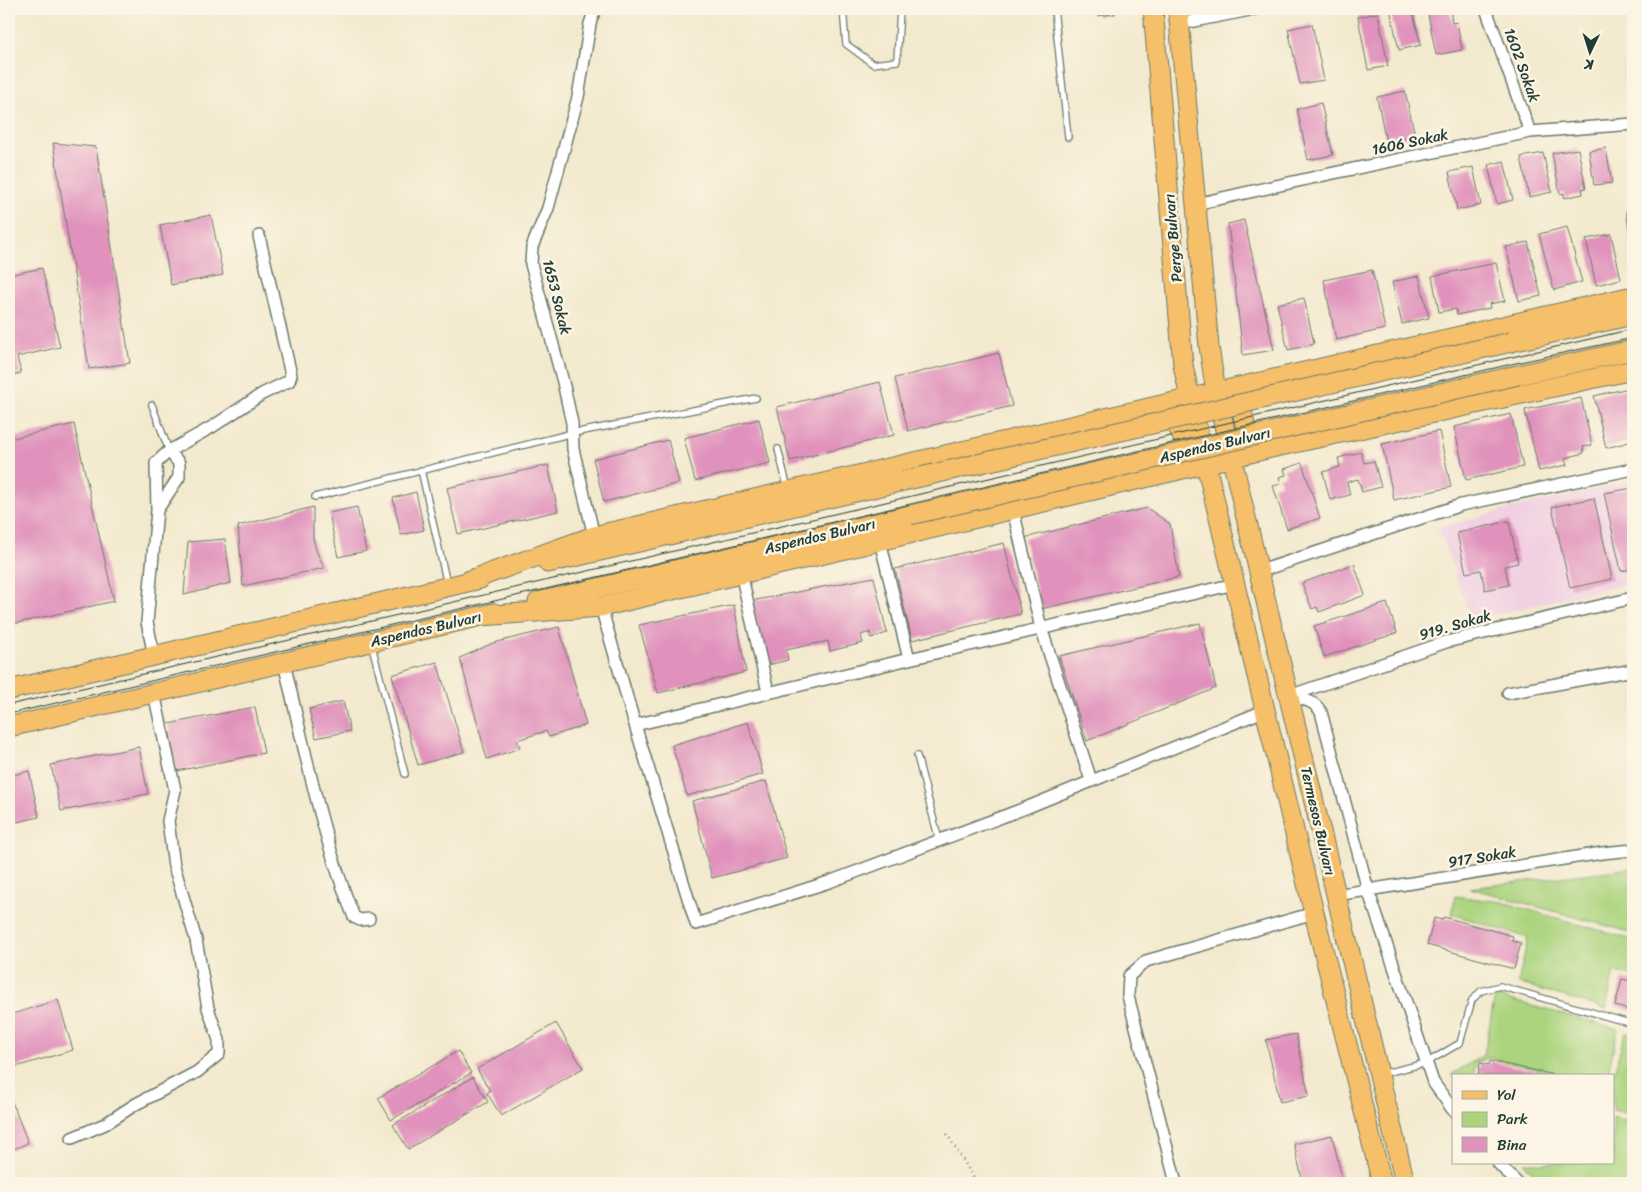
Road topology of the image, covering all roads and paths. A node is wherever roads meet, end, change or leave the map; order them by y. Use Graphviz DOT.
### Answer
graph roads {
  1 [pos="595,9"];
  2 [pos="843,9"];
  3 [pos="900,9"];
  4 [pos="1054,9"];
  5 [pos="1153,9"];
  6 [pos="1256,9"];
  7 [pos="1486,9"];
  8 [pos="1179,16"];
  9 [pos="1633,124"];
  10 [pos="1530,132"];
  11 [pos="1068,137"];
  12 [pos="1196,204"];
  13 [pos="259,236"];
  14 [pos="1633,296"];
  15 [pos="1633,315"];
  16 [pos="1633,350"];
  17 [pos="1633,370"];
  18 [pos="1261,381"];
  19 [pos="1216,392"];
  20 [pos="756,398"];
  21 [pos="1190,398"];
  22 [pos="152,405"];
  23 [pos="1148,408"];
  24 [pos="573,433"];
  25 [pos="1271,448"];
  26 [pos="169,450"];
  27 [pos="778,450"];
  28 [pos="1232,458"];
  29 [pos="1206,465"];
  30 [pos="1633,468"];
  31 [pos="421,470"];
  32 [pos="1169,474"];
  33 [pos="789,490"];
  34 [pos="315,496"];
  35 [pos="157,510"];
  36 [pos="1013,510"];
  37 [pos="594,536"];
  38 [pos="880,541"];
  39 [pos="1260,571"];
  40 [pos="741,573"];
  41 [pos="468,582"];
  42 [pos="1235,584"];
  43 [pos="447,586"];
  44 [pos="1633,598"];
  45 [pos="601,607"];
  46 [pos="482,616"];
  47 [pos="1041,628"];
  48 [pos="372,642"];
  49 [pos="154,656"];
  50 [pos="909,659"];
  51 [pos="284,663"];
  52 [pos="1633,670"];
  53 [pos="9,690"];
  54 [pos="768,692"];
  55 [pos="154,693"];
  56 [pos="1508,693"];
  57 [pos="1289,696"];
  58 [pos="1266,710"];
  59 [pos="635,725"];
  60 [pos="9,728"];
  61 [pos="917,756"];
  62 [pos="405,774"];
  63 [pos="1091,780"];
  64 [pos="939,840"];
  65 [pos="1633,850"];
  66 [pos="1368,890"];
  67 [pos="1336,895"];
  68 [pos="1314,913"];
  69 [pos="369,919"];
  70 [pos="1633,1024"];
  71 [pos="1426,1063"];
  72 [pos="1379,1074"];
  73 [pos="1452,1109"];
  74 [pos="947,1134"];
  75 [pos="72,1138"];
  76 [pos="1499,1164"];
  77 [pos="977,1183"];
  78 [pos="1176,1183"];
  79 [pos="1382,1183"];
  80 [pos="1405,1183"];
  81 [pos="1517,1183"];
  1 -- 24 [label="street, 1653 Sokak"];
  2 -- 3 [label="lane"];
  4 -- 11 [label="lane"];
  5 -- 21 [label="main road, Perge Bulvarı"];
  6 -- 8 [label="street"];
  7 -- 10 [label="street, 1602 Sokak"];
  8 -- 12 [label="main road, Perge Bulvarı"];
  9 -- 10 [label="street, 1606 Sokak"];
  10 -- 12 [label="street, 1606 Sokak"];
  12 -- 19 [label="main road, Perge Bulvarı"];
  13 -- 26 [label="street"];
  14 -- 18 [label="main road"];
  15 -- 41 [label="main road, bridge"];
  16 -- 46 [label="main road, Aspendos Bulvarı, bridge"];
  17 -- 25 [label="main road"];
  18 -- 19 [label="main road"];
  18 -- 25 [label="main road"];
  19 -- 21 [label="main road"];
  19 -- 28 [label="main road, Perge Bulvarı"];
  20 -- 24 [label="lane"];
  21 -- 23 [label="main road"];
  21 -- 29 [label="main road, Perge Bulvarı"];
  22 -- 26 [label="lane"];
  23 -- 32 [label="main road"];
  23 -- 33 [label="main road"];
  24 -- 31 [label="lane"];
  24 -- 37 [label="street, 1653 Sokak"];
  25 -- 28 [label="main road"];
  26 -- 35 [label="street"];
  26 -- 35 [label="street"];
  27 -- 33 [label="lane"];
  28 -- 29 [label="main road"];
  28 -- 39 [label="main road, Termesos Bulvarı"];
  29 -- 32 [label="main road"];
  29 -- 42 [label="main road, Termesos Bulvarı"];
  30 -- 39 [label="street"];
  31 -- 34 [label="lane"];
  31 -- 43 [label="lane"];
  32 -- 36 [label="main road"];
  33 -- 37 [label="main road"];
  35 -- 49 [label="street"];
  36 -- 38 [label="main road"];
  36 -- 47 [label="street"];
  37 -- 41 [label="main road"];
  38 -- 40 [label="main road"];
  38 -- 50 [label="street"];
  39 -- 57 [label="main road, Termesos Bulvarı"];
  40 -- 45 [label="main road"];
  40 -- 54 [label="street"];
  41 -- 43 [label="main road"];
  42 -- 47 [label="street"];
  42 -- 58 [label="main road, Termesos Bulvarı"];
  43 -- 49 [label="main road"];
  44 -- 57 [label="street, 919. Sokak"];
  45 -- 46 [label="main road"];
  45 -- 59 [label="street"];
  46 -- 48 [label="main road, Aspendos Bulvarı"];
  47 -- 50 [label="street"];
  47 -- 63 [label="street"];
  48 -- 51 [label="main road, Aspendos Bulvarı"];
  48 -- 62 [label="lane"];
  49 -- 53 [label="main road"];
  50 -- 54 [label="street"];
  51 -- 55 [label="main road, Aspendos Bulvarı"];
  51 -- 69 [label="street"];
  52 -- 56 [label="street"];
  54 -- 59 [label="street"];
  55 -- 60 [label="main road, Aspendos Bulvarı"];
  55 -- 75 [label="street"];
  57 -- 66 [label="street"];
  57 -- 67 [label="main road, Termesos Bulvarı"];
  58 -- 63 [label="street"];
  58 -- 68 [label="main road, Termesos Bulvarı"];
  59 -- 64 [label="street"];
  61 -- 64 [label="lane"];
  63 -- 64 [label="street"];
  65 -- 66 [label="street, 917 Sokak"];
  66 -- 67 [label="street, 917 Sokak"];
  66 -- 71 [label="street"];
  67 -- 72 [label="main road, Termesos Bulvarı"];
  68 -- 78 [label="street"];
  68 -- 79 [label="main road, Termesos Bulvarı"];
  70 -- 71 [label="lane"];
  71 -- 72 [label="lane"];
  71 -- 73 [label="street"];
  72 -- 80 [label="main road, Termesos Bulvarı"];
  74 -- 77 [label="path"];
  76 -- 81 [label="street"];
}
